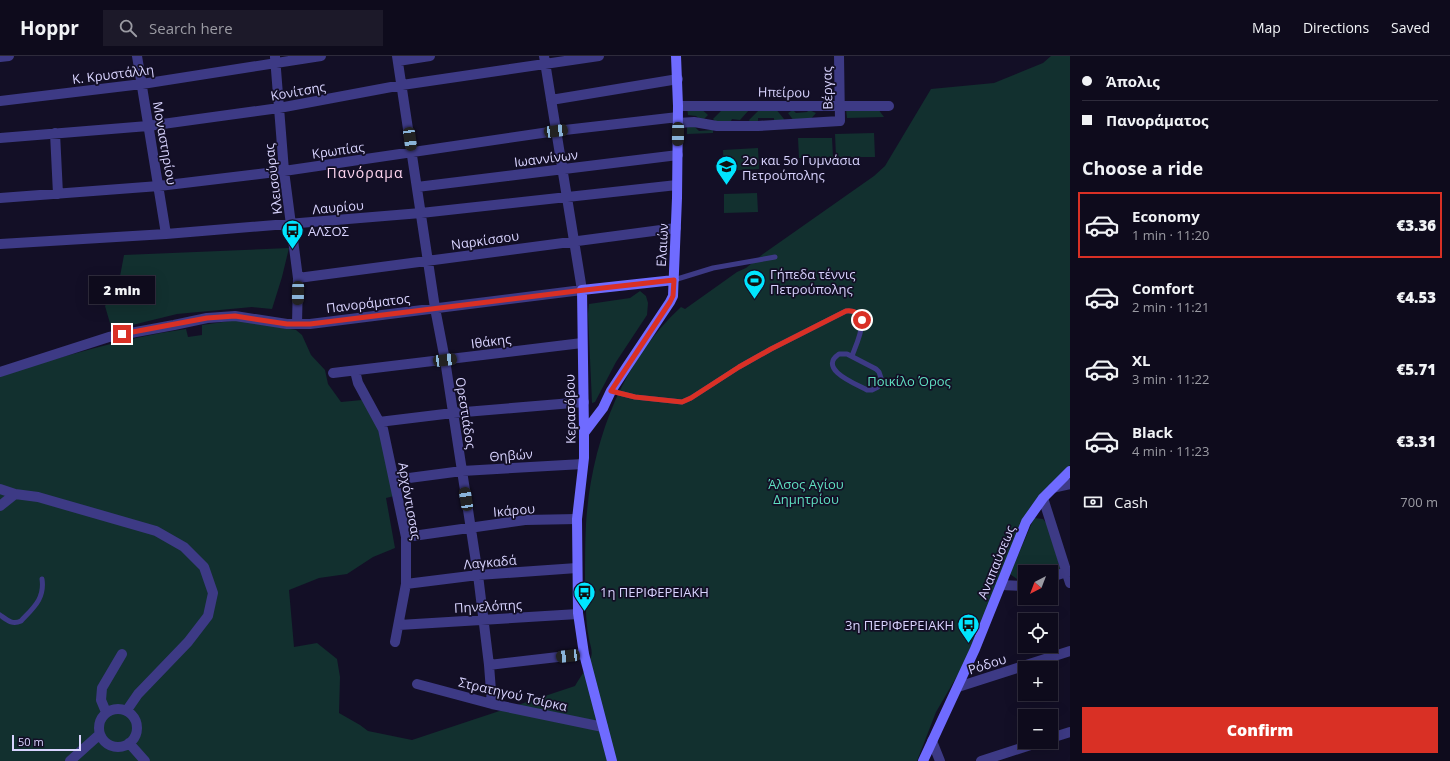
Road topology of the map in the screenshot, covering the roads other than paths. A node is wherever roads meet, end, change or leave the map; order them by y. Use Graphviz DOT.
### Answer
graph roads {
  1 [pos="9,56"];
  2 [pos="137,56"];
  3 [pos="321,56"];
  4 [pos="430,56"];
  5 [pos="599,56"];
  6 [pos="676,56"];
  7 [pos="839,56"];
  8 [pos="0,57"];
  9 [pos="398,58"];
  10 [pos="276,59"];
  11 [pos="544,60"];
  12 [pos="678,79"];
  13 [pos="142,84"];
  14 [pos="402,85"];
  15 [pos="551,100"];
  16 [pos="0,101"];
  17 [pos="678,106"];
  18 [pos="840,106"];
  19 [pos="889,106"];
  20 [pos="279,108"];
  21 [pos="678,120"];
  22 [pos="148,126"];
  23 [pos="556,131"];
  24 [pos="55,133"];
  25 [pos="0,138"];
  26 [pos="412,152"];
  27 [pos="678,155"];
  28 [pos="562,169"];
  29 [pos="284,171"];
  30 [pos="677,185"];
  31 [pos="159,186"];
  32 [pos="417,187"];
  33 [pos="58,194"];
  34 [pos="567,197"];
  35 [pos="0,198"];
  36 [pos="421,213"];
  37 [pos="292,224"];
  38 [pos="676,228"];
  39 [pos="166,234"];
  40 [pos="574,242"];
  41 [pos="0,244"];
  42 [pos="775,257"];
  43 [pos="428,261"];
  44 [pos="298,278"];
  45 [pos="674,280"];
  46 [pos="582,290"];
  47 [pos="435,308"];
  48 [pos="297,324"];
  49 [pos="582,343"];
  50 [pos="852,356"];
  51 [pos="445,360"];
  52 [pos="355,371"];
  53 [pos="0,372"];
  54 [pos="333,373"];
  55 [pos="611,391"];
  56 [pos="584,402"];
  57 [pos="453,413"];
  58 [pos="379,422"];
  59 [pos="584,433"];
  60 [pos="583,464"];
  61 [pos="462,471"];
  62 [pos="1070,471"];
  63 [pos="394,480"];
  64 [pos="1070,484"];
  65 [pos="1053,488"];
  66 [pos="0,489"];
  67 [pos="16,494"];
  68 [pos="1043,498"];
  69 [pos="0,506"];
  70 [pos="577,519"];
  71 [pos="470,527"];
  72 [pos="406,537"];
  73 [pos="577,568"];
  74 [pos="1068,571"];
  75 [pos="478,575"];
  76 [pos="1058,575"];
  77 [pos="42,579"];
  78 [pos="1070,583"];
  79 [pos="406,584"];
  80 [pos="1001,585"];
  81 [pos="1018,586"];
  82 [pos="578,614"];
  83 [pos="0,615"];
  84 [pos="483,620"];
  85 [pos="399,625"];
  86 [pos="395,642"];
  87 [pos="1070,651"];
  88 [pos="122,654"];
  89 [pos="584,654"];
  90 [pos="489,665"];
  91 [pos="417,684"];
  92 [pos="958,687"];
  93 [pos="492,704"];
  94 [pos="127,710"];
  95 [pos="106,712"];
  96 [pos="603,727"];
  97 [pos="1070,732"];
  98 [pos="100,734"];
  99 [pos="1058,736"];
  100 [pos="932,741"];
  101 [pos="129,743"];
  102 [pos="1018,749"];
  103 [pos="70,761"];
  104 [pos="145,761"];
  105 [pos="612,761"];
  106 [pos="923,761"];
  107 [pos="940,761"];
  108 [pos="981,761"];
  1 -- 8 [label="street"];
  2 -- 13 [label="street, Μοναστηρίου"];
  3 -- 10 [label="street, Κ. Κρυστάλλη"];
  4 -- 9 [label="street"];
  5 -- 11 [label="street, Κονίτσης"];
  6 -- 12 [label="street, Ελαιών"];
  7 -- 18 [label="street, Βέργας"];
  9 -- 14 [label="street, Ορεστιάδος"];
  10 -- 13 [label="street, Κ. Κρυστάλλη"];
  10 -- 20 [label="street, Κλεισούρας"];
  11 -- 14 [label="street, Κονίτσης"];
  11 -- 15 [label="street, Κερασόβου"];
  12 -- 15 [label="street"];
  12 -- 17 [label="street, Ελαιών"];
  13 -- 16 [label="street, Κ. Κρυστάλλη"];
  13 -- 22 [label="street, Μοναστηρίου"];
  14 -- 20 [label="street, Κονίτσης"];
  14 -- 26 [label="street, Ορεστιάδος"];
  15 -- 23 [label="street, Κερασόβου"];
  17 -- 18 [label="street, Ηπείρου"];
  17 -- 21 [label="street, Ελαιών"];
  18 -- 19 [label="street, Ηπείρου"];
  18 -- 21 [label="street, Βέργας"];
  20 -- 22 [label="street, Κονίτσης"];
  20 -- 29 [label="street, Κλεισούρας"];
  21 -- 23 [label="street, Κρωπίας"];
  21 -- 27 [label="street, Ελαιών"];
  22 -- 24 [label="street, Κονίτσης"];
  22 -- 31 [label="street, Μοναστηρίου"];
  23 -- 26 [label="street, Κρωπίας"];
  23 -- 28 [label="street, Κερασόβου"];
  24 -- 25 [label="street, Κονίτσης"];
  24 -- 33 [label="street"];
  26 -- 29 [label="street, Κρωπίας"];
  26 -- 32 [label="street, Ορεστιάδος"];
  27 -- 28 [label="street, Ιωαννίνων"];
  27 -- 30 [label="street, Ελαιών"];
  28 -- 32 [label="street, Ιωαννίνων"];
  28 -- 34 [label="street, Κερασόβου"];
  29 -- 31 [label="street, Κρωπίας"];
  29 -- 37 [label="street, Κλεισούρας"];
  30 -- 34 [label="street, Λαυρίου"];
  30 -- 38 [label="street, Ελαιών"];
  31 -- 33 [label="street, Κρωπίας"];
  31 -- 39 [label="street, Μοναστηρίου"];
  32 -- 36 [label="street, Ορεστιάδος"];
  33 -- 35 [label="street, Κρωπίας"];
  34 -- 36 [label="street, Λαυρίου"];
  34 -- 40 [label="street, Κερασόβου"];
  36 -- 37 [label="street, Λαυρίου"];
  36 -- 43 [label="street, Ορεστιάδος"];
  37 -- 39 [label="street, Λαυρίου"];
  37 -- 44 [label="street, Κλεισούρας"];
  38 -- 40 [label="street, Ναρκίσσου"];
  38 -- 45 [label="street, Ελαιών"];
  39 -- 41 [label="street, Λαυρίου"];
  40 -- 43 [label="street, Ναρκίσσου"];
  40 -- 46 [label="street, Κερασόβου"];
  42 -- 45 [label="lane"];
  43 -- 44 [label="street, Ναρκίσσου"];
  43 -- 47 [label="street, Ορεστιάδος"];
  44 -- 48 [label="street, Κλεισούρας"];
  45 -- 46 [label="street, Πανοράματος"];
  45 -- 55 [label="street, Ελαιών"];
  46 -- 47 [label="street, Πανοράματος"];
  46 -- 49 [label="street, Κερασόβου"];
  47 -- 48 [label="street, Πανοράματος"];
  47 -- 51 [label="street, Ορεστιάδος"];
  48 -- 53 [label="street, Πανοράματος"];
  49 -- 51 [label="street, Ιθάκης"];
  49 -- 56 [label="street, Κερασόβου"];
  50 -- 50 [label="lane"];
  50 -- 55 [label="lane"];
  51 -- 52 [label="street, Ιθάκης"];
  51 -- 57 [label="street, Ορεστιάδος"];
  52 -- 54 [label="street, Ιθάκης"];
  52 -- 58 [label="street, Αρχόντισσας"];
  55 -- 59 [label="street, Ελαιών"];
  56 -- 57 [label="street"];
  56 -- 59 [label="street, Κερασόβου"];
  57 -- 58 [label="street"];
  57 -- 61 [label="street, Ορεστιάδος"];
  58 -- 63 [label="street, Αρχόντισσας"];
  59 -- 60 [label="street, Κερασόβου"];
  60 -- 61 [label="street, Θηβών"];
  60 -- 70 [label="street, Κερασόβου"];
  61 -- 63 [label="street, Θηβών"];
  61 -- 71 [label="street, Ορεστιάδος"];
  62 -- 65 [label="street, Αναπαύσεως"];
  63 -- 72 [label="street, Αρχόντισσας"];
  64 -- 65 [label="street"];
  65 -- 68 [label="street, Αναπαύσεως"];
  66 -- 67 [label="street"];
  67 -- 69 [label="street"];
  67 -- 94 [label="street"];
  68 -- 74 [label="street"];
  68 -- 80 [label="street, Αναπαύσεως"];
  70 -- 71 [label="street, Ικάρου"];
  70 -- 73 [label="street, Κερασόβου"];
  71 -- 72 [label="street, Ικάρου"];
  71 -- 75 [label="street, Ορεστιάδος"];
  72 -- 79 [label="street, Αρχόντισσας"];
  73 -- 75 [label="street, Λαγκαδά"];
  73 -- 82 [label="street, Κερασόβου"];
  74 -- 76 [label="street"];
  74 -- 78 [label="street"];
  75 -- 79 [label="street, Λαγκαδά"];
  75 -- 84 [label="street, Ορεστιάδος"];
  77 -- 83 [label="lane"];
  79 -- 85 [label="street, Αρχόντισσας"];
  80 -- 81 [label="street"];
  80 -- 92 [label="street, Αναπαύσεως"];
  82 -- 84 [label="street, Πηνελόπης"];
  82 -- 89 [label="street, Κερασόβου"];
  84 -- 85 [label="street, Πηνελόπης"];
  84 -- 90 [label="street, Ορεστιάδος"];
  85 -- 86 [label="street, Αρχόντισσας"];
  87 -- 92 [label="street, Ρόδου"];
  88 -- 95 [label="street"];
  89 -- 90 [label="street"];
  89 -- 96 [label="street, Κερασόβου"];
  90 -- 93 [label="street, Ορεστιάδος"];
  91 -- 93 [label="street, Στρατηγού Τσίρκα"];
  92 -- 100 [label="street, Αναπαύσεως"];
  93 -- 96 [label="street, Στρατηγού Τσίρκα"];
  94 -- 95 [label="street"];
  94 -- 101 [label="street"];
  95 -- 98 [label="street"];
  96 -- 105 [label="street, Κερασόβου"];
  97 -- 99 [label="street"];
  98 -- 101 [label="street"];
  98 -- 103 [label="street"];
  100 -- 106 [label="street, Αναπαύσεως"];
  100 -- 107 [label="street"];
  101 -- 104 [label="street"];
  102 -- 108 [label="street"];
}
